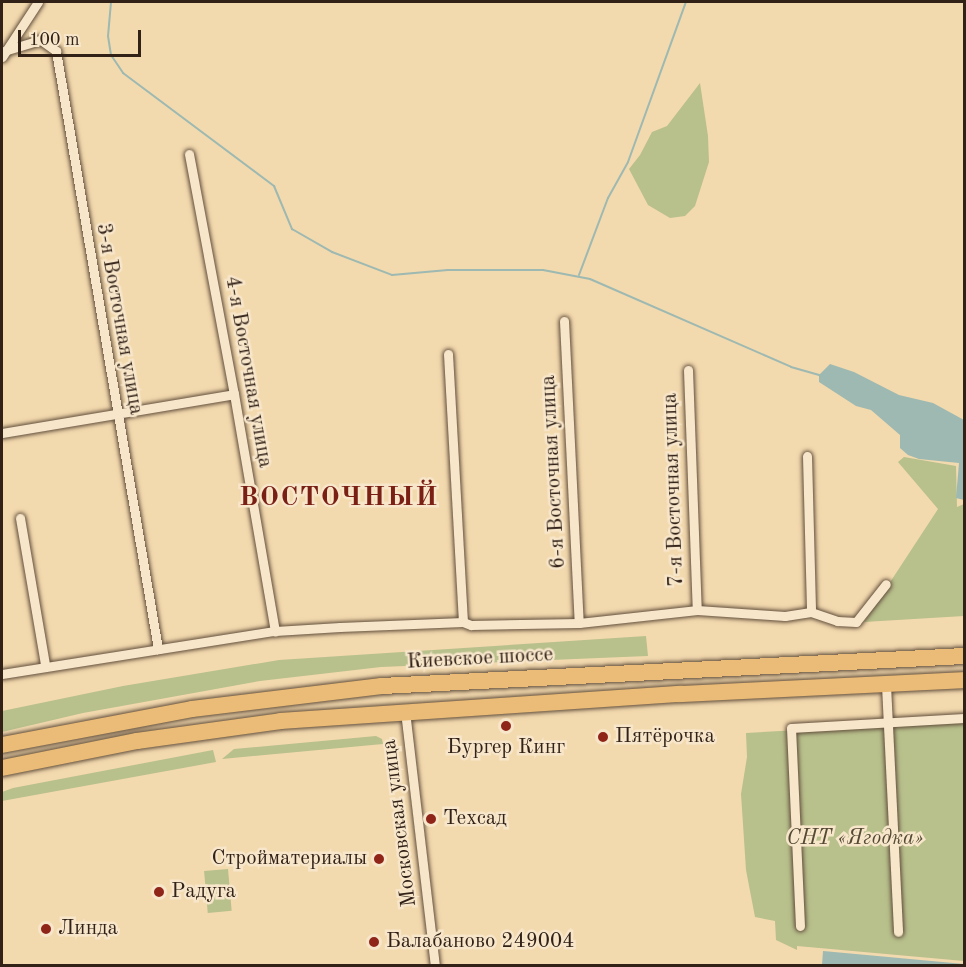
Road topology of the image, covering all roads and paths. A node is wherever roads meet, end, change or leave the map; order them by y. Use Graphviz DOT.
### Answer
graph roads {
  1 [pos="39,2"];
  2 [pos="3,54"];
  3 [pos="189,154"];
  4 [pos="564,321"];
  5 [pos="448,354"];
  6 [pos="688,370"];
  7 [pos="234,394"];
  8 [pos="117,413"];
  9 [pos="2,422"];
  10 [pos="3,433"];
  11 [pos="807,456"];
  12 [pos="20,518"];
  13 [pos="886,584"];
  14 [pos="697,610"];
  15 [pos="811,612"];
  16 [pos="463,622"];
  17 [pos="579,623"];
  18 [pos="275,631"];
  19 [pos="158,648"];
  20 [pos="964,656"];
  21 [pos="45,666"];
  22 [pos="2,674"];
  23 [pos="964,680"];
  24 [pos="886,685"];
  25 [pos="211,706"];
  26 [pos="405,711"];
  27 [pos="964,718"];
  28 [pos="888,722"];
  29 [pos="217,729"];
  30 [pos="2,745"];
  31 [pos="2,768"];
  32 [pos="800,926"];
  33 [pos="898,932"];
  34 [pos="435,966"];
  1 -- 2 [label="street"];
  2 -- 8 [label="street, 3-я Восточная улица"];
  3 -- 7 [label="street, 4-я Восточная улица"];
  4 -- 17 [label="street, 6-я Восточная улица"];
  5 -- 16 [label="street"];
  6 -- 14 [label="street, 7-я Восточная улица"];
  7 -- 8 [label="street"];
  7 -- 18 [label="street, 4-я Восточная улица"];
  8 -- 10 [label="street"];
  8 -- 19 [label="street, 3-я Восточная улица"];
  9 -- 10 [label="street"];
  11 -- 15 [label="street"];
  12 -- 21 [label="street"];
  13 -- 15 [label="street"];
  14 -- 15 [label="street"];
  14 -- 17 [label="street"];
  16 -- 17 [label="street"];
  16 -- 18 [label="street"];
  18 -- 19 [label="street"];
  19 -- 21 [label="street"];
  20 -- 25 [label="highway, Киевское шоссе"];
  21 -- 22 [label="street"];
  23 -- 24 [label="highway"];
  24 -- 26 [label="highway"];
  24 -- 28 [label="street"];
  25 -- 29 [label="highway"];
  25 -- 30 [label="highway, Киевское шоссе"];
  26 -- 29 [label="highway"];
  26 -- 34 [label="street, Московская улица"];
  27 -- 28 [label="street"];
  28 -- 32 [label="street"];
  28 -- 33 [label="street"];
  29 -- 31 [label="highway"];
}
